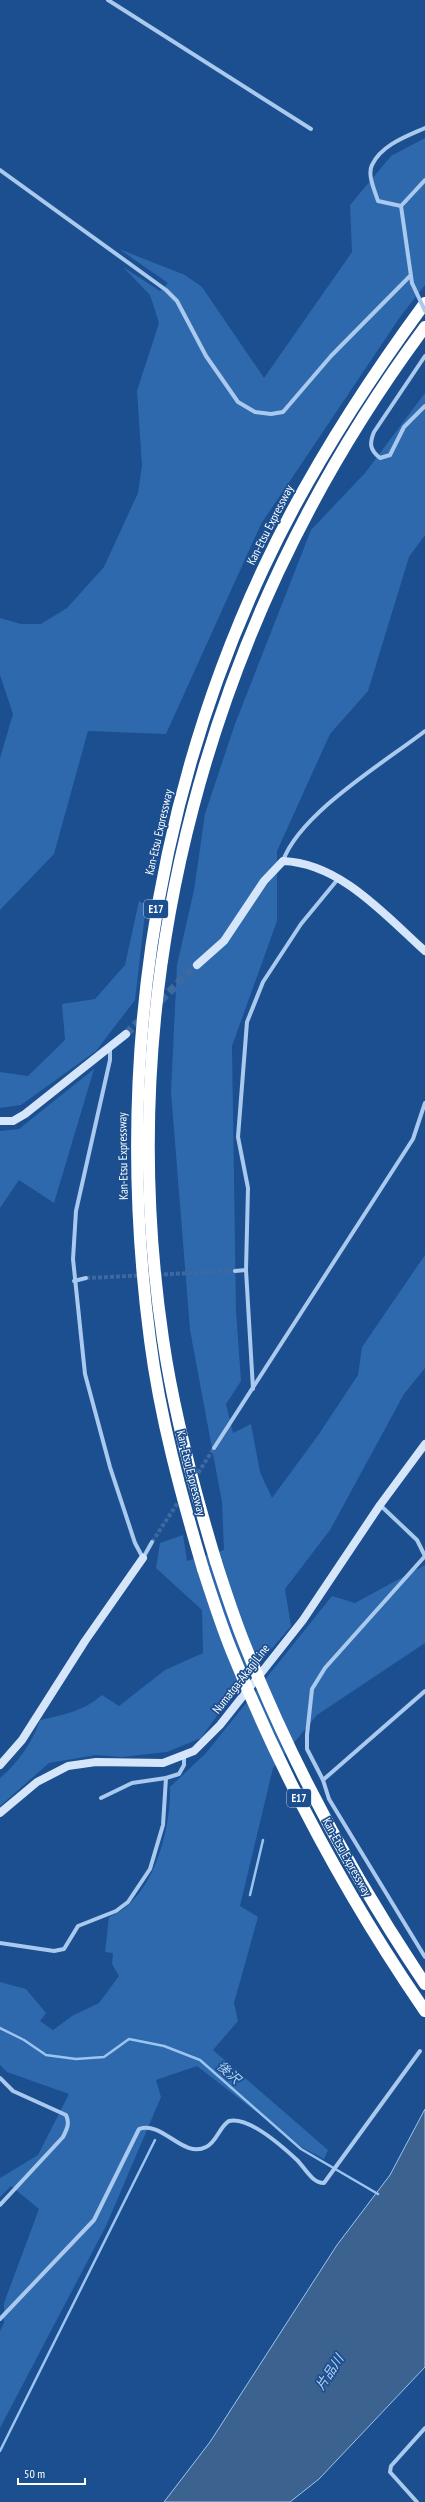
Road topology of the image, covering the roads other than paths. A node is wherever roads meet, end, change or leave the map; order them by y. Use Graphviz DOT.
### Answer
graph roads {
  1 [pos="108,0"];
  2 [pos="425,128"];
  3 [pos="311,129"];
  4 [pos="0,170"];
  5 [pos="425,180"];
  6 [pos="401,206"];
  7 [pos="410,276"];
  8 [pos="425,303"];
  9 [pos="425,311"];
  10 [pos="425,327"];
  11 [pos="425,356"];
  12 [pos="425,406"];
  13 [pos="425,731"];
  14 [pos="282,861"];
  15 [pos="338,879"];
  16 [pos="425,951"];
  17 [pos="197,965"];
  18 [pos="126,1034"];
  19 [pos="110,1046"];
  20 [pos="425,1104"];
  21 [pos="0,1121"];
  22 [pos="246,1270"];
  23 [pos="235,1271"];
  24 [pos="86,1278"];
  25 [pos="74,1281"];
  26 [pos="253,1389"];
  27 [pos="425,1444"];
  28 [pos="214,1448"];
  29 [pos="380,1505"];
  30 [pos="152,1542"];
  31 [pos="425,1556"];
  32 [pos="143,1558"];
  33 [pos="425,1690"];
  34 [pos="184,1757"];
  35 [pos="0,1765"];
  36 [pos="166,1778"];
  37 [pos="323,1780"];
  38 [pos="101,1798"];
  39 [pos="0,1813"];
  40 [pos="0,1943"];
  41 [pos="425,1957"];
  42 [pos="425,1984"];
  43 [pos="425,2012"];
  44 [pos="420,2051"];
  45 [pos="0,2078"];
  46 [pos="0,2205"];
  47 [pos="0,2319"];
  48 [pos="425,2428"];
  49 [pos="417,2502"];
  1 -- 3 [label="street"];
  2 -- 6 [label="street"];
  4 -- 7 [label="street"];
  5 -- 6 [label="street"];
  6 -- 7 [label="street"];
  7 -- 9 [label="street, bridge"];
  8 -- 43 [label="highway, Kan-Etsu Expressway / E17, bridge"];
  10 -- 42 [label="highway, Kan-Etsu Expressway / E17, bridge"];
  11 -- 12 [label="street"];
  13 -- 14 [label="street"];
  14 -- 15 [label="street"];
  14 -- 17 [label="street"];
  15 -- 16 [label="street"];
  15 -- 22 [label="street"];
  18 -- 19 [label="street"];
  19 -- 21 [label="street"];
  19 -- 25 [label="street"];
  20 -- 26 [label="street"];
  22 -- 23 [label="street"];
  22 -- 26 [label="street"];
  24 -- 25 [label="street"];
  25 -- 32 [label="street"];
  26 -- 28 [label="street"];
  27 -- 29 [label="street, Numatga-Akagi Line"];
  29 -- 31 [label="street"];
  29 -- 34 [label="street, Numatga-Akagi Line"];
  30 -- 32 [label="street"];
  31 -- 37 [label="street"];
  32 -- 35 [label="street"];
  33 -- 37 [label="street"];
  34 -- 36 [label="street"];
  34 -- 39 [label="street, Numatga-Akagi Line"];
  36 -- 38 [label="street"];
  36 -- 40 [label="street"];
  37 -- 41 [label="street"];
  44 -- 47 [label="street"];
  45 -- 46 [label="street"];
  48 -- 49 [label="street"];
}
